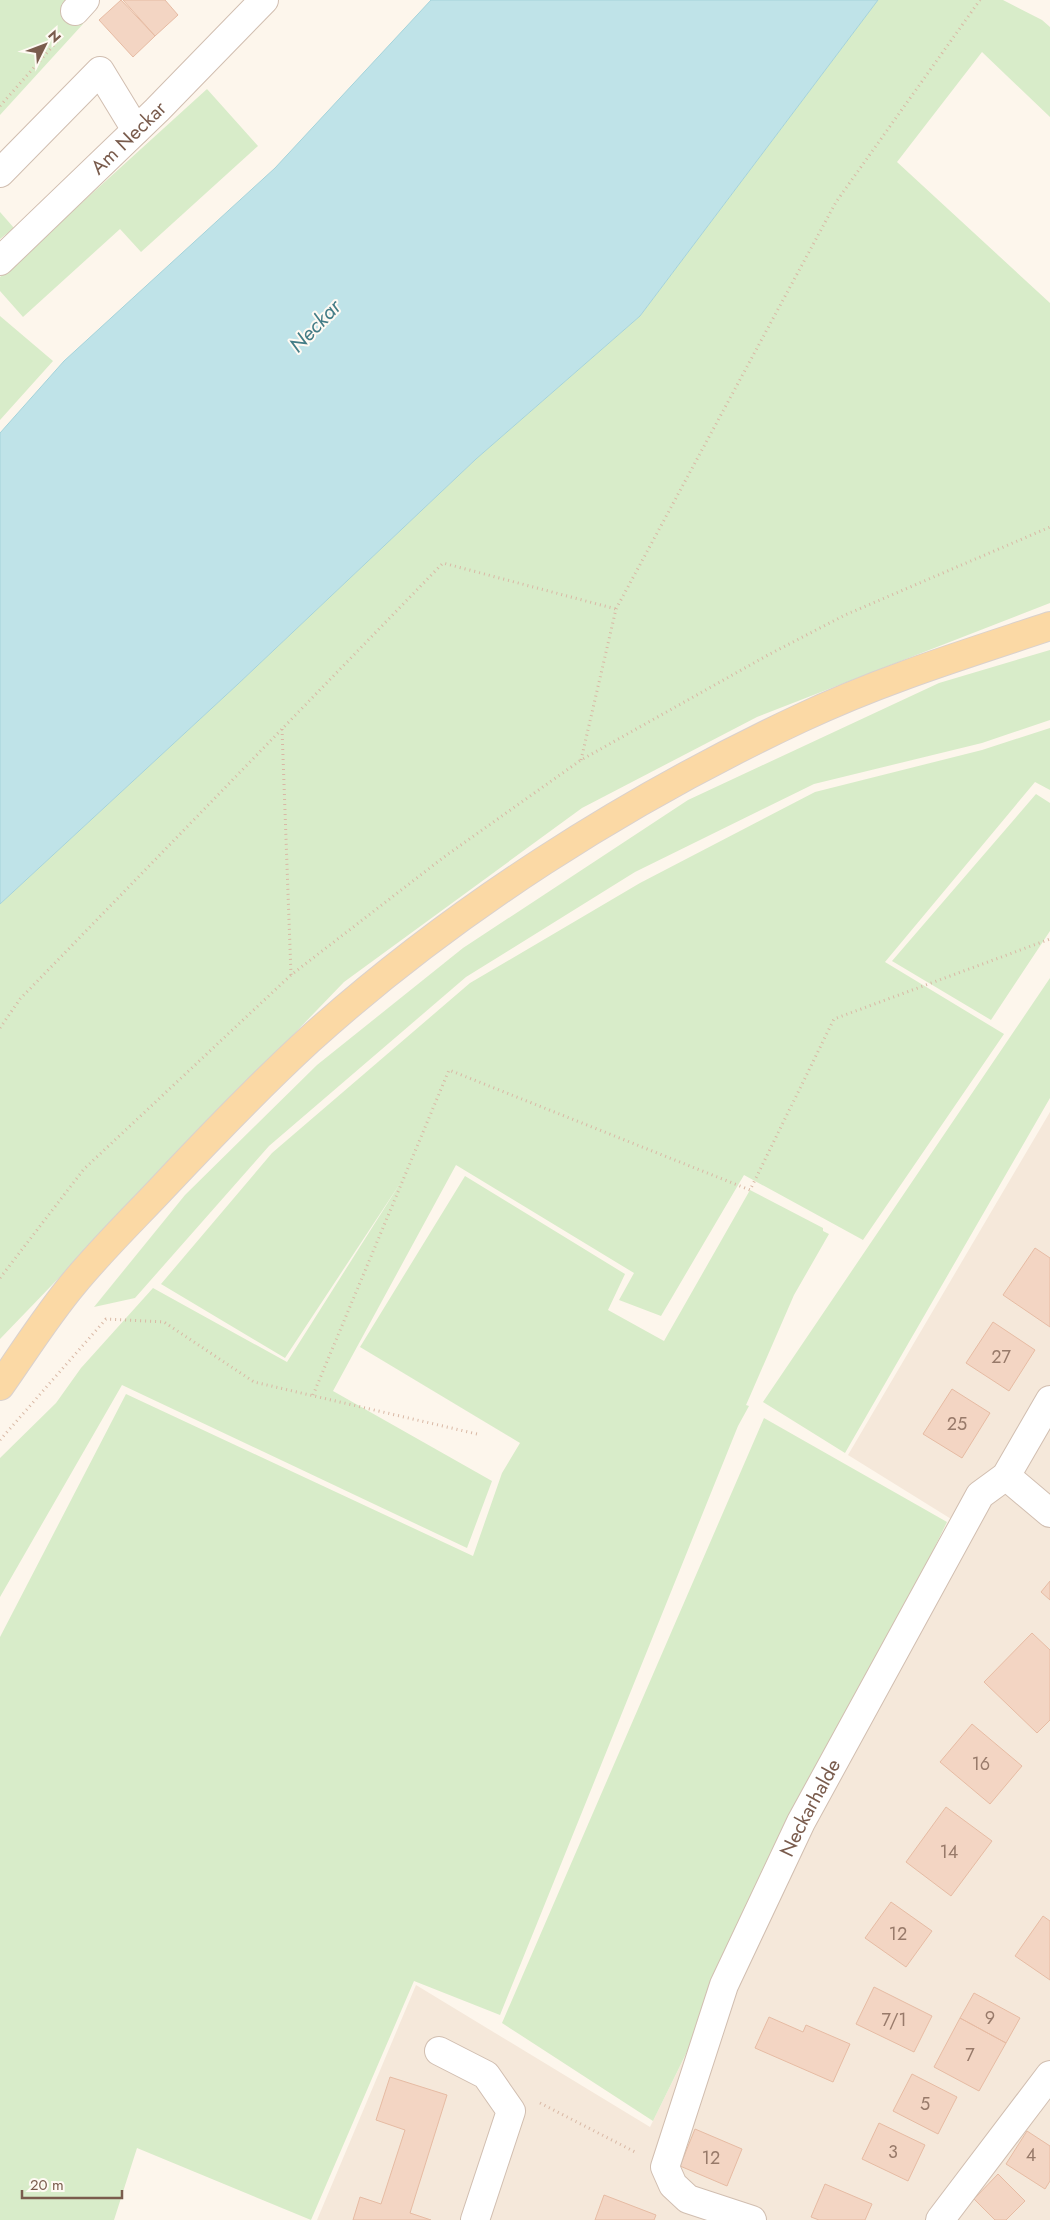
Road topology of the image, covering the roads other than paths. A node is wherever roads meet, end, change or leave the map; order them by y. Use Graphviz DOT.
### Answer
graph roads {
  1 [pos="254,4"];
  2 [pos="136,130"];
  3 [pos="0,173"];
  4 [pos="0,261"];
  5 [pos="1050,626"];
  6 [pos="0,1386"];
  7 [pos="1050,1400"];
  8 [pos="1006,1476"];
  9 [pos="1050,1512"];
  10 [pos="439,2051"];
  11 [pos="1050,2075"];
  12 [pos="684,2209"];
  13 [pos="475,2220"];
  14 [pos="752,2220"];
  15 [pos="940,2220"];
  1 -- 2 [label="street, Am Neckar"];
  2 -- 3 [label="street"];
  2 -- 4 [label="street, Am Neckar"];
  5 -- 6 [label="main road"];
  7 -- 8 [label="street, Neckarhalde"];
  8 -- 9 [label="street"];
  8 -- 12 [label="street, Neckarhalde"];
  10 -- 13 [label="street"];
  11 -- 15 [label="street"];
  12 -- 14 [label="street"];
}
